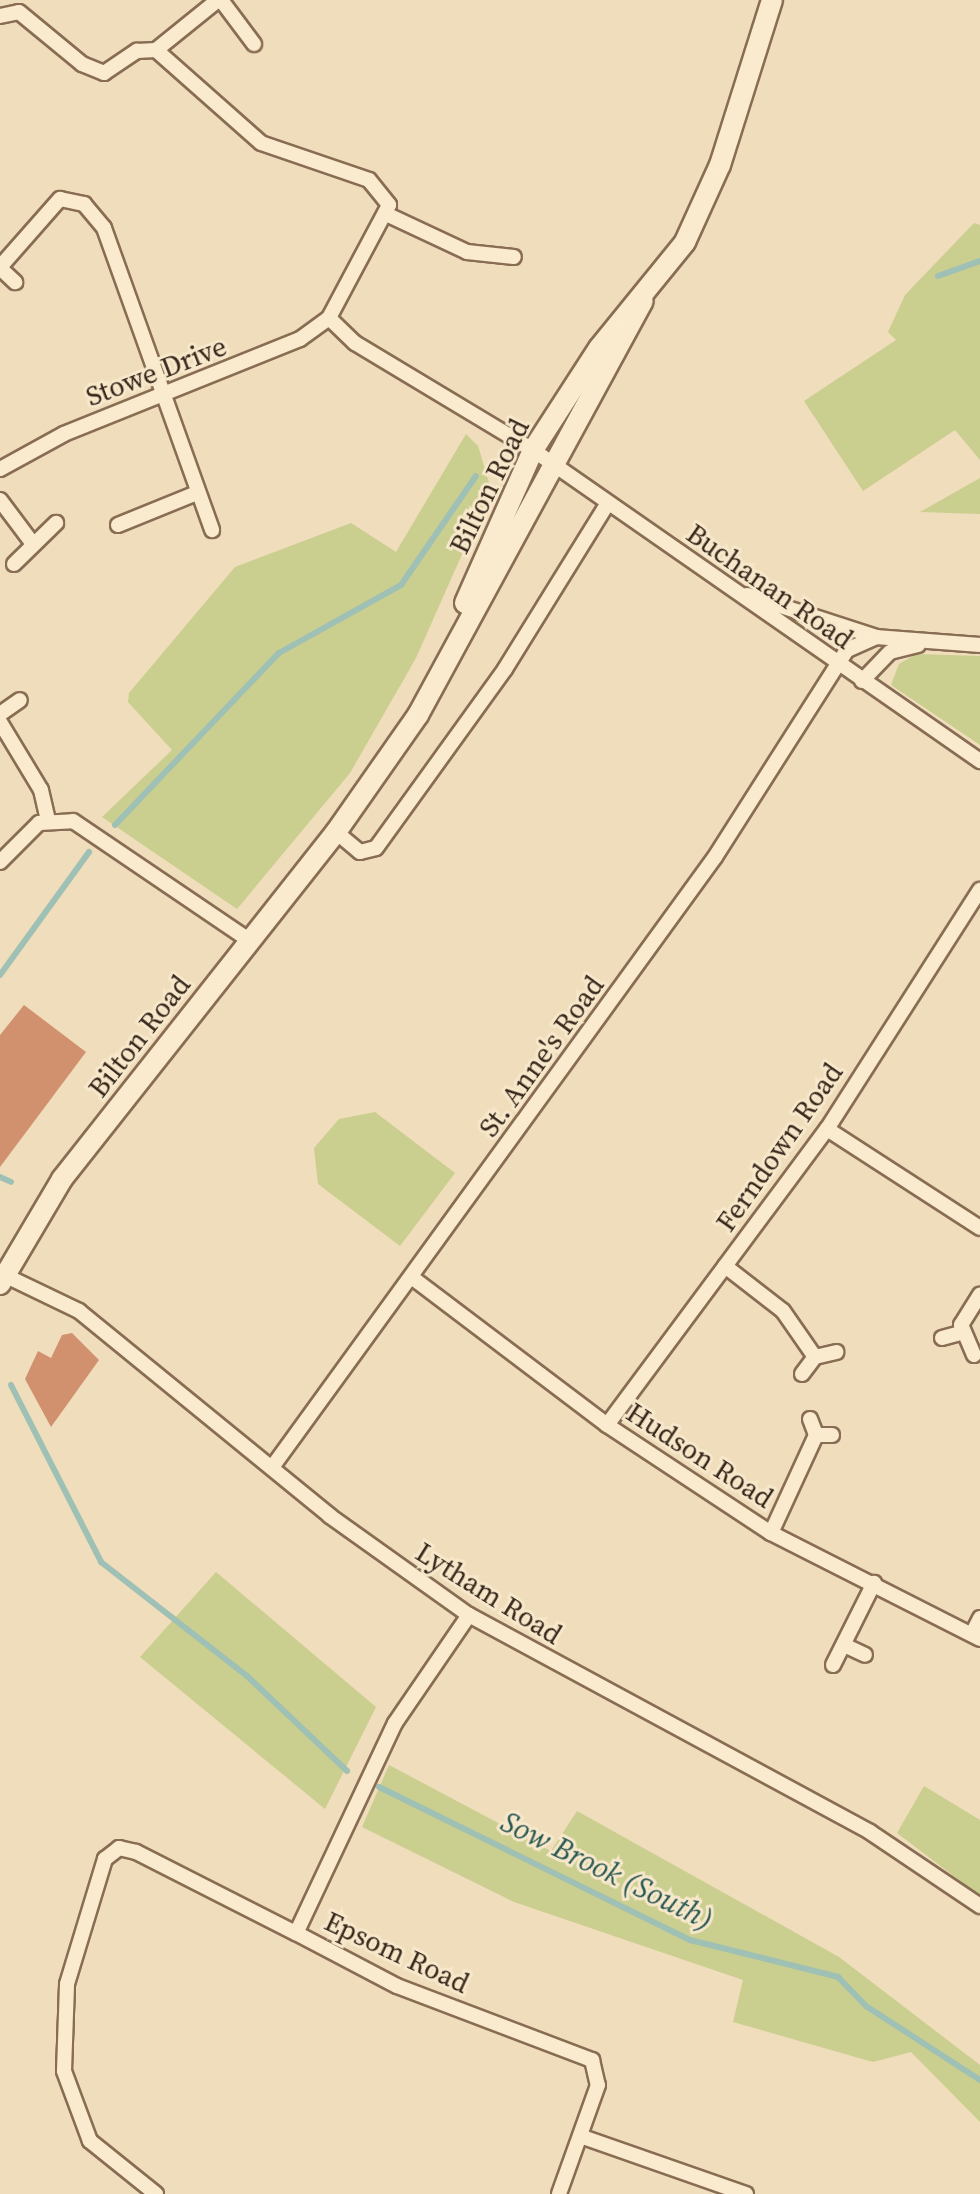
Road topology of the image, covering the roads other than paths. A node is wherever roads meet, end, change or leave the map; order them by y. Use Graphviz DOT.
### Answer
graph roads {
  1 [pos="219,0"];
  2 [pos="772,0"];
  3 [pos="0,16"];
  4 [pos="254,44"];
  5 [pos="156,50"];
  6 [pos="386,214"];
  7 [pos="514,257"];
  8 [pos="0,267"];
  9 [pos="15,282"];
  10 [pos="643,301"];
  11 [pos="329,318"];
  12 [pos="161,396"];
  13 [pos="533,450"];
  14 [pos="550,463"];
  15 [pos="0,469"];
  16 [pos="197,493"];
  17 [pos="0,500"];
  18 [pos="608,503"];
  19 [pos="56,523"];
  20 [pos="118,525"];
  21 [pos="212,530"];
  22 [pos="33,544"];
  23 [pos="14,564"];
  24 [pos="735,592"];
  25 [pos="876,637"];
  26 [pos="926,642"];
  27 [pos="980,645"];
  28 [pos="836,664"];
  29 [pos="862,681"];
  30 [pos="20,700"];
  31 [pos="0,714"];
  32 [pos="418,715"];
  33 [pos="0,722"];
  34 [pos="980,761"];
  35 [pos="48,821"];
  36 [pos="336,832"];
  37 [pos="0,862"];
  38 [pos="980,890"];
  39 [pos="250,941"];
  40 [pos="827,1129"];
  41 [pos="980,1228"];
  42 [pos="725,1266"];
  43 [pos="2,1277"];
  44 [pos="414,1279"];
  45 [pos="980,1295"];
  46 [pos="961,1333"];
  47 [pos="942,1338"];
  48 [pos="836,1352"];
  49 [pos="974,1355"];
  50 [pos="815,1357"];
  51 [pos="802,1374"];
  52 [pos="810,1419"];
  53 [pos="607,1425"];
  54 [pos="816,1435"];
  55 [pos="832,1435"];
  56 [pos="273,1466"];
  57 [pos="771,1533"];
  58 [pos="874,1583"];
  59 [pos="469,1615"];
  60 [pos="980,1618"];
  61 [pos="976,1636"];
  62 [pos="844,1645"];
  63 [pos="865,1655"];
  64 [pos="833,1665"];
  65 [pos="980,1906"];
  66 [pos="296,1933"];
  67 [pos="580,2136"];
  68 [pos="156,2194"];
  69 [pos="559,2194"];
  70 [pos="746,2194"];
  1 -- 4 [label="street"];
  1 -- 5 [label="street"];
  2 -- 10 [label="main road, Bilton Road"];
  3 -- 5 [label="street"];
  5 -- 6 [label="street"];
  6 -- 7 [label="street"];
  6 -- 11 [label="street"];
  8 -- 9 [label="street"];
  8 -- 12 [label="street"];
  10 -- 13 [label="main road, Bilton Road"];
  10 -- 14 [label="main road, Bilton Road"];
  11 -- 12 [label="street, Stowe Drive"];
  11 -- 13 [label="street, Buchanan Road"];
  12 -- 15 [label="street, Stowe Drive"];
  12 -- 16 [label="street"];
  13 -- 14 [label="street, Buchanan Road"];
  13 -- 32 [label="main road, Bilton Road"];
  14 -- 18 [label="street, Buchanan Road"];
  14 -- 32 [label="main road, Bilton Road"];
  16 -- 20 [label="street"];
  16 -- 21 [label="street"];
  17 -- 22 [label="street"];
  18 -- 24 [label="street, Buchanan Road"];
  18 -- 36 [label="street"];
  19 -- 22 [label="street"];
  22 -- 23 [label="street"];
  24 -- 25 [label="street"];
  24 -- 28 [label="street, Buchanan Road"];
  25 -- 26 [label="street"];
  25 -- 28 [label="street, St. Anne's Road"];
  26 -- 27 [label="street"];
  26 -- 29 [label="street"];
  28 -- 29 [label="street, Buchanan Road"];
  28 -- 44 [label="street, St. Anne's Road"];
  29 -- 34 [label="street, Buchanan Road"];
  30 -- 31 [label="street"];
  32 -- 36 [label="main road, Bilton Road"];
  33 -- 35 [label="street"];
  35 -- 37 [label="street"];
  35 -- 39 [label="street"];
  36 -- 39 [label="main road, Bilton Road"];
  38 -- 40 [label="street, Ferndown Road"];
  39 -- 43 [label="main road, Bilton Road"];
  40 -- 41 [label="street"];
  40 -- 42 [label="street, Ferndown Road"];
  42 -- 50 [label="street"];
  42 -- 53 [label="street, Ferndown Road"];
  43 -- 56 [label="street, Lytham Road"];
  44 -- 53 [label="street, Hudson Road"];
  44 -- 56 [label="street, St. Anne's Road"];
  45 -- 46 [label="street"];
  46 -- 47 [label="street"];
  46 -- 49 [label="street"];
  48 -- 50 [label="street"];
  50 -- 51 [label="street"];
  52 -- 54 [label="street"];
  53 -- 57 [label="street, Hudson Road"];
  54 -- 55 [label="street"];
  54 -- 57 [label="street"];
  56 -- 59 [label="street, Lytham Road"];
  57 -- 58 [label="street, Hudson Road"];
  58 -- 61 [label="street, Hudson Road"];
  58 -- 62 [label="street"];
  59 -- 65 [label="street, Lytham Road"];
  59 -- 66 [label="street, Epsom Road"];
  60 -- 61 [label="street"];
  62 -- 63 [label="street"];
  62 -- 64 [label="street"];
  66 -- 67 [label="street, Epsom Road"];
  66 -- 68 [label="street"];
  67 -- 69 [label="street, Epsom Road"];
  67 -- 70 [label="street"];
}
